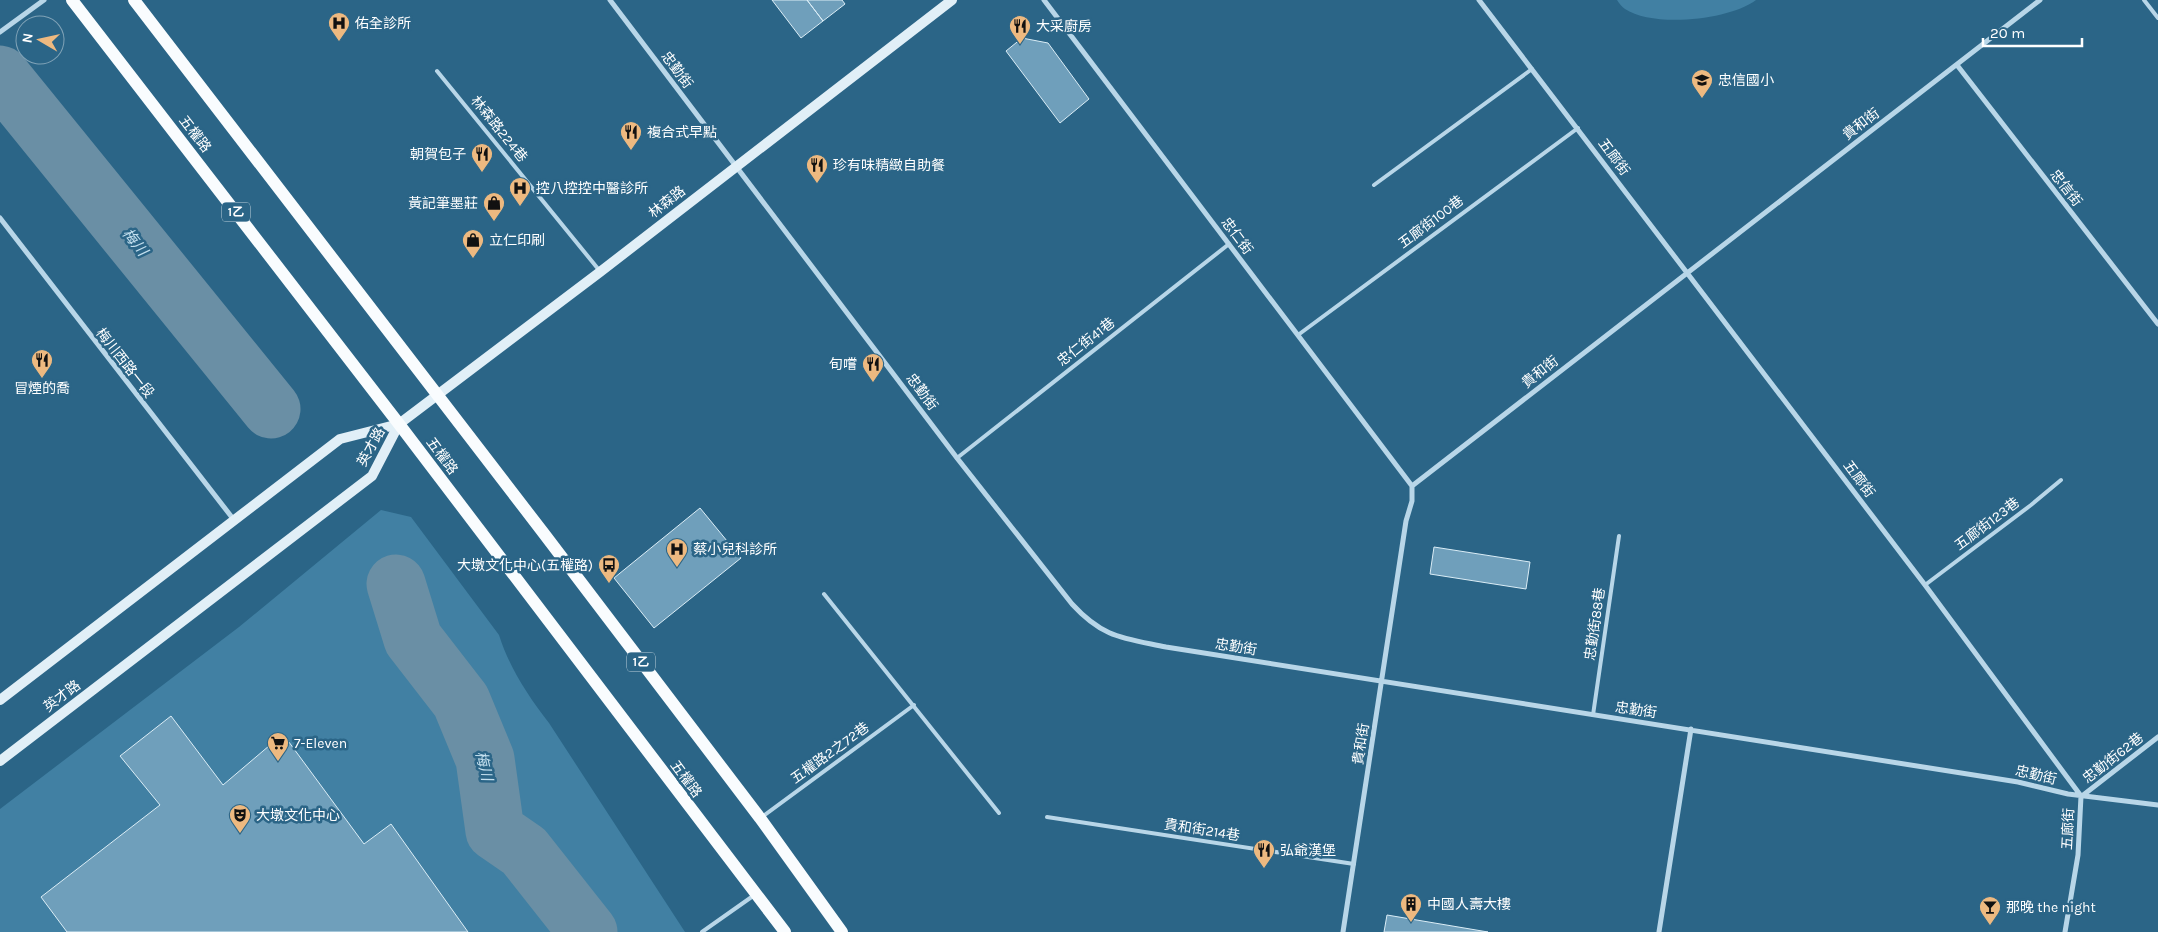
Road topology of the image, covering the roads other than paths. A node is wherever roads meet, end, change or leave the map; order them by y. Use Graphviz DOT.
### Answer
graph roads {
  1 [pos="44,0"];
  2 [pos="72,0"];
  3 [pos="134,0"];
  4 [pos="610,0"];
  5 [pos="952,0"];
  6 [pos="1044,0"];
  7 [pos="1479,0"];
  8 [pos="2040,0"];
  9 [pos="2144,0"];
  10 [pos="2158,18"];
  11 [pos="0,32"];
  12 [pos="1956,65"];
  13 [pos="1532,69"];
  14 [pos="437,71"];
  15 [pos="1578,128"];
  16 [pos="736,166"];
  17 [pos="1374,185"];
  18 [pos="0,218"];
  19 [pos="1229,244"];
  20 [pos="1687,271"];
  21 [pos="600,272"];
  22 [pos="2158,324"];
  23 [pos="1298,335"];
  24 [pos="437,394"];
  25 [pos="399,424"];
  26 [pos="957,458"];
  27 [pos="2061,480"];
  28 [pos="1412,486"];
  29 [pos="234,520"];
  30 [pos="1619,536"];
  31 [pos="1925,585"];
  32 [pos="824,594"];
  33 [pos="1382,682"];
  34 [pos="0,700"];
  35 [pos="914,705"];
  36 [pos="1593,715"];
  37 [pos="1691,729"];
  38 [pos="2158,737"];
  39 [pos="0,761"];
  40 [pos="2081,796"];
  41 [pos="2158,805"];
  42 [pos="999,813"];
  43 [pos="1047,817"];
  44 [pos="760,818"];
  45 [pos="1354,864"];
  46 [pos="755,894"];
  47 [pos="702,932"];
  48 [pos="784,932"];
  49 [pos="842,932"];
  50 [pos="1343,932"];
  51 [pos="1659,932"];
  52 [pos="2065,932"];
  1 -- 11 [label="street"];
  2 -- 25 [label="main road, 五權路 / 1乙"];
  3 -- 24 [label="main road, 1乙"];
  4 -- 16 [label="street, 忠勤街"];
  5 -- 16 [label="main road, 林森路"];
  6 -- 19 [label="street, 忠仁街"];
  7 -- 13 [label="street, 五廊街"];
  8 -- 12 [label="street, 貴和街"];
  9 -- 10 [label="lane"];
  12 -- 20 [label="street, 貴和街"];
  12 -- 22 [label="street, 忠信街"];
  13 -- 15 [label="street, 五廊街"];
  13 -- 17 [label="lane"];
  14 -- 21 [label="lane, 林森路224巷"];
  15 -- 20 [label="street, 五廊街"];
  15 -- 23 [label="lane, 五廊街100巷"];
  16 -- 21 [label="main road, 林森路"];
  16 -- 26 [label="street, 忠勤街"];
  18 -- 29 [label="street, 梅川西路一段"];
  19 -- 23 [label="street, 忠仁街"];
  19 -- 26 [label="lane, 忠仁街41巷"];
  20 -- 28 [label="street, 貴和街"];
  20 -- 31 [label="street, 五廊街"];
  21 -- 24 [label="main road, 林森路"];
  23 -- 28 [label="street, 忠仁街"];
  24 -- 25 [label="main road, 林森路"];
  24 -- 44 [label="main road, 1乙"];
  25 -- 29 [label="main road, 英才路"];
  25 -- 39 [label="main road, 英才路"];
  25 -- 46 [label="main road, 五權路 / 1乙"];
  26 -- 33 [label="street, 忠勤街"];
  27 -- 31 [label="lane, 五廊街123巷"];
  28 -- 33 [label="street, 貴和街"];
  29 -- 34 [label="main road, 英才路"];
  30 -- 36 [label="lane, 忠勤街88巷"];
  31 -- 40 [label="street, 五廊街"];
  32 -- 35 [label="lane"];
  33 -- 36 [label="street, 忠勤街"];
  33 -- 45 [label="street, 貴和街"];
  35 -- 42 [label="lane"];
  35 -- 44 [label="lane, 五權路2之72巷"];
  36 -- 37 [label="street, 忠勤街"];
  37 -- 40 [label="street, 忠勤街"];
  37 -- 51 [label="street"];
  38 -- 40 [label="street, 忠勤街62巷"];
  40 -- 41 [label="street, 忠勤街"];
  40 -- 52 [label="street, 五廊街"];
  43 -- 45 [label="lane, 貴和街214巷"];
  44 -- 49 [label="main road, 1乙"];
  45 -- 50 [label="street, 貴和街"];
  46 -- 47 [label="lane"];
  46 -- 48 [label="main road, 五權路 / 1乙"];
}
